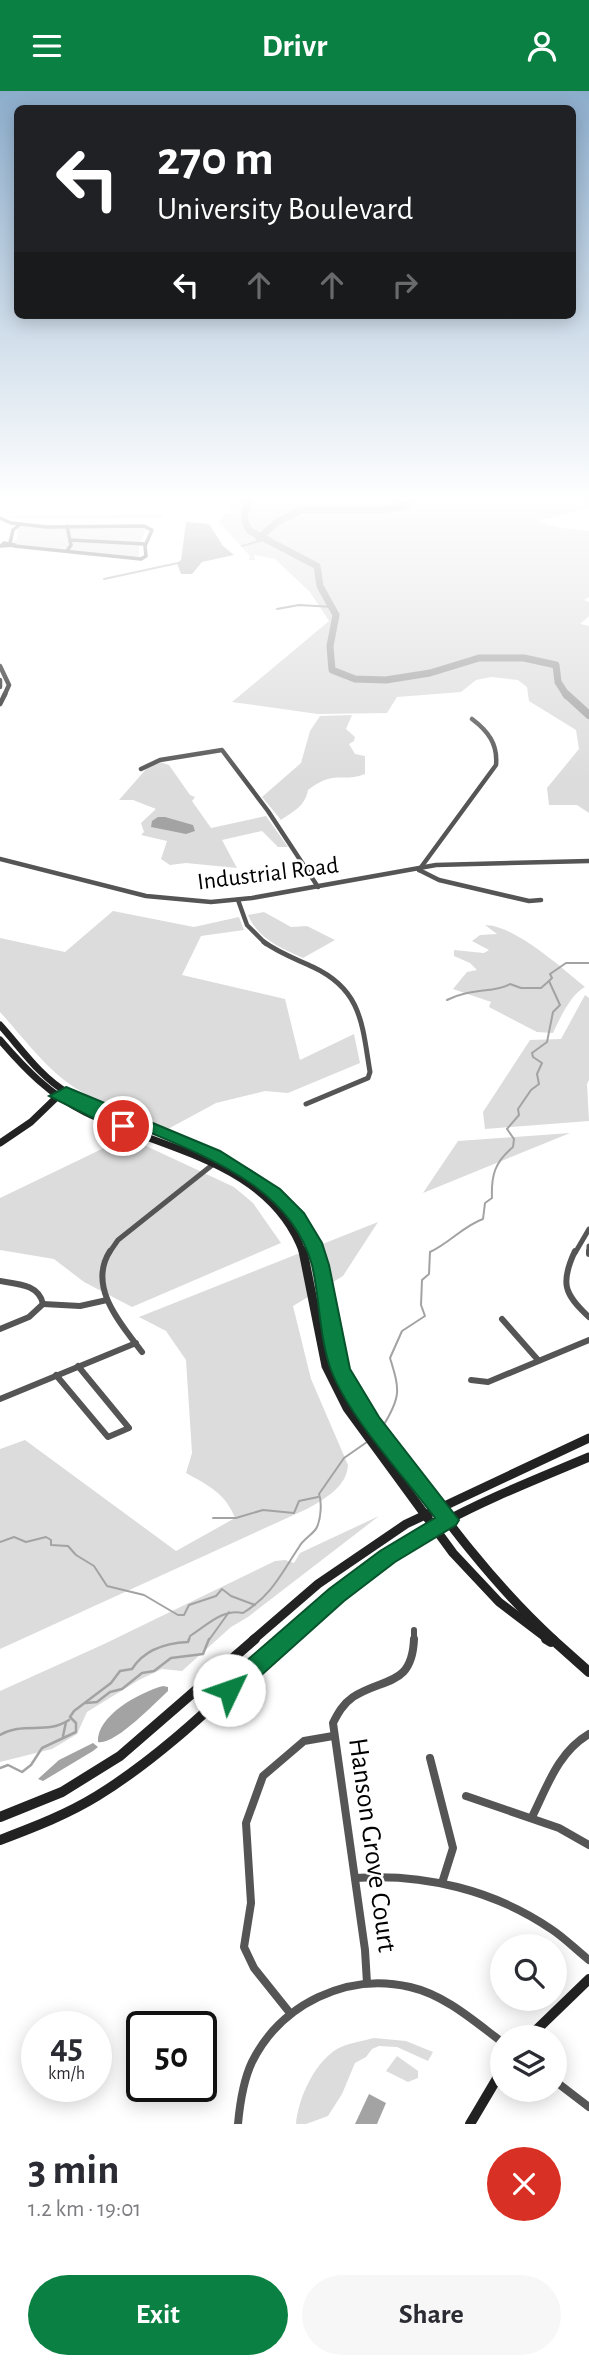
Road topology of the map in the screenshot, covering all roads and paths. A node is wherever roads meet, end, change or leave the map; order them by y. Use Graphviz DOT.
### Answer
graph roads {
  1 [pos="0,666"];
  2 [pos="0,680"];
  3 [pos="0,687"];
  4 [pos="0,704"];
  5 [pos="472,719"];
  6 [pos="141,769"];
  7 [pos="0,859"];
  8 [pos="589,861"];
  9 [pos="419,870"];
  10 [pos="318,887"];
  11 [pos="238,900"];
  12 [pos="541,900"];
  13 [pos="0,1025"];
  14 [pos="0,1041"];
  15 [pos="66,1092"];
  16 [pos="57,1096"];
  17 [pos="306,1104"];
  18 [pos="0,1143"];
  19 [pos="217,1161"];
  20 [pos="589,1229"];
  21 [pos="589,1246"];
  22 [pos="589,1254"];
  23 [pos="0,1281"];
  24 [pos="107,1300"];
  25 [pos="43,1304"];
  26 [pos="589,1317"];
  27 [pos="502,1319"];
  28 [pos="0,1329"];
  29 [pos="589,1340"];
  30 [pos="136,1343"];
  31 [pos="142,1352"];
  32 [pos="538,1360"];
  33 [pos="78,1366"];
  34 [pos="56,1375"];
  35 [pos="471,1380"];
  36 [pos="0,1399"];
  37 [pos="589,1438"];
  38 [pos="589,1457"];
  39 [pos="439,1506"];
  40 [pos="423,1514"];
  41 [pos="448,1520"];
  42 [pos="433,1528"];
  43 [pos="414,1630"];
  44 [pos="560,1648"];
  45 [pos="589,1672"];
  46 [pos="589,1734"];
  47 [pos="333,1736"];
  48 [pos="430,1758"];
  49 [pos="466,1795"];
  50 [pos="0,1817"];
  51 [pos="532,1817"];
  52 [pos="0,1840"];
  53 [pos="589,1845"];
  54 [pos="355,1878"];
  55 [pos="442,1883"];
  56 [pos="589,1960"];
  57 [pos="589,1979"];
  58 [pos="367,1983"];
  59 [pos="290,2013"];
  60 [pos="541,2025"];
  61 [pos="490,2034"];
  62 [pos="490,2090"];
  63 [pos="567,2090"];
  64 [pos="589,2106"];
  65 [pos="238,2124"];
  66 [pos="470,2124"];
  1 -- 4 [label="main road"];
  2 -- 3 [label="main road"];
  5 -- 9 [label="street"];
  6 -- 10 [label="street"];
  7 -- 11 [label="street, Industrial Road"];
  8 -- 9 [label="street"];
  9 -- 10 [label="street, Industrial Road"];
  9 -- 12 [label="street"];
  10 -- 11 [label="street, Industrial Road"];
  11 -- 17 [label="street"];
  13 -- 15 [label="main road"];
  14 -- 16 [label="main road"];
  15 -- 16 [label="main road"];
  15 -- 19 [label="main road"];
  16 -- 18 [label="main road"];
  16 -- 19 [label="main road"];
  19 -- 24 [label="street"];
  19 -- 39 [label="main road"];
  19 -- 40 [label="main road"];
  20 -- 26 [label="street"];
  21 -- 22 [label="street"];
  23 -- 25 [label="street"];
  24 -- 25 [label="street"];
  24 -- 30 [label="street"];
  25 -- 28 [label="street"];
  27 -- 32 [label="street"];
  29 -- 32 [label="street"];
  30 -- 31 [label="street"];
  30 -- 33 [label="street"];
  32 -- 35 [label="street"];
  33 -- 34 [label="street"];
  33 -- 34 [label="street"];
  34 -- 36 [label="street"];
  37 -- 39 [label="main road"];
  38 -- 41 [label="main road"];
  39 -- 40 [label="main road"];
  39 -- 41 [label="main road"];
  40 -- 42 [label="main road"];
  40 -- 50 [label="main road"];
  41 -- 42 [label="main road"];
  41 -- 44 [label="main road"];
  42 -- 44 [label="main road"];
  42 -- 52 [label="main road"];
  43 -- 47 [label="street, Hanson Grove Court"];
  44 -- 45 [label="main road"];
  46 -- 51 [label="street"];
  47 -- 54 [label="street, Hanson Grove Court"];
  47 -- 59 [label="street"];
  48 -- 55 [label="street"];
  49 -- 51 [label="street"];
  51 -- 53 [label="street"];
  54 -- 55 [label="street"];
  54 -- 58 [label="street, Hanson Grove Court"];
  55 -- 56 [label="street"];
  57 -- 60 [label="main road"];
  58 -- 59 [label="street"];
  58 -- 61 [label="street"];
  59 -- 65 [label="street"];
  62 -- 66 [label="main road"];
  63 -- 64 [label="street"];
}
